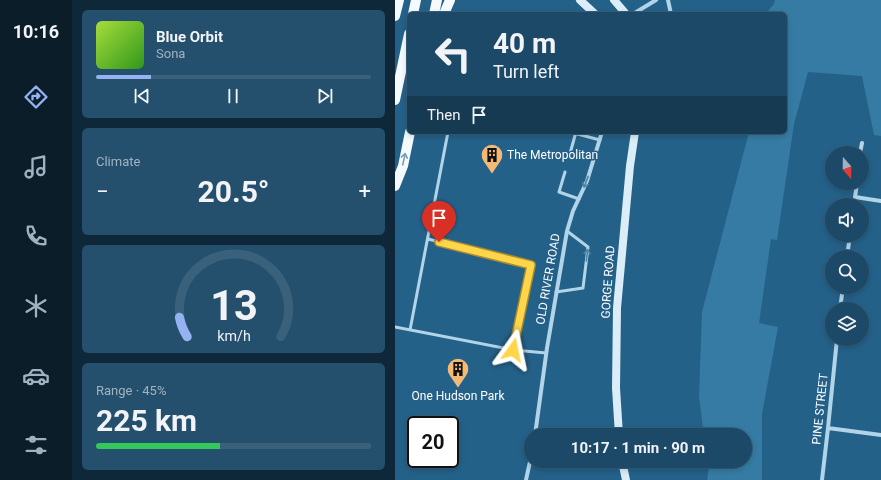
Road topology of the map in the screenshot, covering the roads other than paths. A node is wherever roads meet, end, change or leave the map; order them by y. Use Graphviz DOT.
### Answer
graph roads {
  1 [pos="399,0"];
  2 [pos="416,0"];
  3 [pos="437,0"];
  4 [pos="450,0"];
  5 [pos="580,0"];
  6 [pos="614,0"];
  7 [pos="656,0"];
  8 [pos="668,0"];
  9 [pos="413,12"];
  10 [pos="434,12"];
  11 [pos="445,12"];
  12 [pos="593,12"];
  13 [pos="623,12"];
  14 [pos="636,12"];
  15 [pos="671,12"];
  16 [pos="395,16"];
  17 [pos="407,43"];
  18 [pos="395,100"];
  19 [pos="410,134"];
  20 [pos="449,134"];
  21 [pos="576,134"];
  22 [pos="579,134"];
  23 [pos="602,134"];
  24 [pos="635,134"];
  25 [pos="600,140"];
  26 [pos="862,143"];
  27 [pos="861,146"];
  28 [pos="569,156"];
  29 [pos="565,172"];
  30 [pos="395,186"];
  31 [pos="856,190"];
  32 [pos="855,197"];
  33 [pos="579,199"];
  34 [pos="881,201"];
  35 [pos="567,231"];
  36 [pos="428,239"];
  37 [pos="556,292"];
  38 [pos="395,327"];
  39 [pos="410,330"];
  40 [pos="836,346"];
  41 [pos="513,350"];
  42 [pos="546,350"];
  43 [pos="536,428"];
  44 [pos="619,428"];
  45 [pos="828,428"];
  46 [pos="881,435"];
  47 [pos="529,468"];
  48 [pos="623,468"];
  49 [pos="526,480"];
  50 [pos="625,480"];
  51 [pos="822,480"];
  1 -- 16 [label="main road"];
  2 -- 9 [label="main road"];
  3 -- 10 [label="main road"];
  4 -- 11 [label="main road"];
  5 -- 12 [label="main road"];
  6 -- 13 [label="main road"];
  7 -- 14 [label="street"];
  8 -- 15 [label="street"];
  17 -- 18 [label="main road"];
  30 -- 19 [label="main road, one-way"];
  20 -- 36 [label="lane"];
  21 -- 28 [label="lane"];
  22 -- 25 [label="lane"];
  23 -- 25 [label="street, OLD RIVER ROAD"];
  24 -- 44 [label="main road, GORGE ROAD"];
  25 -- 33 [label="street, OLD RIVER ROAD, one-way"];
  26 -- 27 [label="street"];
  29 -- 33 [label="lane"];
  31 -- 32 [label="street"];
  32 -- 34 [label="street"];
  33 -- 35 [label="street, OLD RIVER ROAD"];
  35 -- 37 [label="street, OLD RIVER ROAD"];
  37 -- 35 [label="lane, one-way"];
  36 -- 39 [label="lane"];
  36 -- 41 [label="lane"];
  37 -- 42 [label="street, OLD RIVER ROAD"];
  38 -- 39 [label="lane"];
  39 -- 41 [label="lane"];
  40 -- 45 [label="street, PINE STREET"];
  41 -- 42 [label="lane"];
  42 -- 43 [label="street, OLD RIVER ROAD"];
  45 -- 46 [label="street"];
  45 -- 51 [label="street, PINE STREET"];
  47 -- 49 [label="street"];
  48 -- 50 [label="main road"];
}
